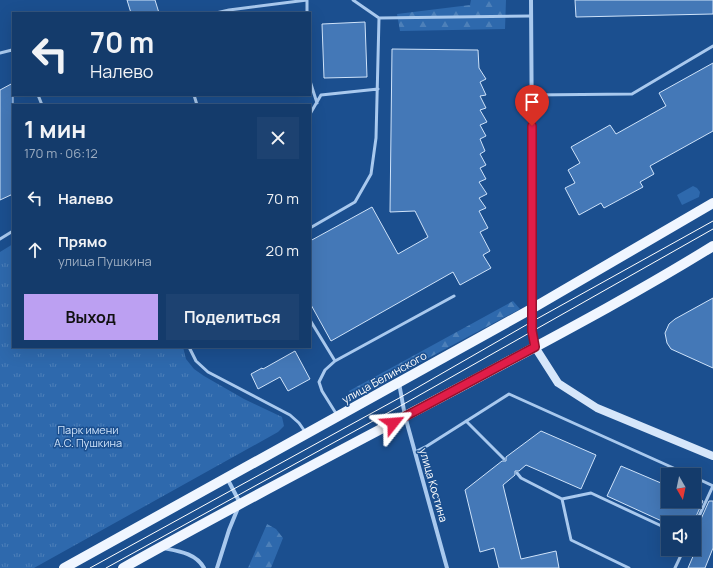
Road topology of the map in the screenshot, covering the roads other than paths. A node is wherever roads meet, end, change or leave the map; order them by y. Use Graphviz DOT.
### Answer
graph roads {
  1 [pos="307,0"];
  2 [pos="353,0"];
  3 [pos="531,0"];
  4 [pos="220,12"];
  5 [pos="307,12"];
  6 [pos="531,16"];
  7 [pos="379,18"];
  8 [pos="713,46"];
  9 [pos="12,50"];
  10 [pos="0,53"];
  11 [pos="311,84"];
  12 [pos="378,88"];
  13 [pos="532,95"];
  14 [pos="317,102"];
  15 [pos="311,112"];
  16 [pos="713,203"];
  17 [pos="311,227"];
  18 [pos="12,232"];
  19 [pos="0,239"];
  20 [pos="713,246"];
  21 [pos="454,296"];
  22 [pos="533,308"];
  23 [pos="311,322"];
  24 [pos="535,347"];
  25 [pos="190,348"];
  26 [pos="335,361"];
  27 [pos="399,382"];
  28 [pos="405,416"];
  29 [pos="338,417"];
  30 [pos="466,421"];
  31 [pos="307,434"];
  32 [pos="415,452"];
  33 [pos="713,456"];
  34 [pos="504,460"];
  35 [pos="673,468"];
  36 [pos="517,473"];
  37 [pos="227,478"];
  38 [pos="701,480"];
  39 [pos="713,486"];
  40 [pos="562,499"];
  41 [pos="240,503"];
  42 [pos="699,516"];
  43 [pos="661,526"];
  44 [pos="160,547"];
  45 [pos="681,556"];
  46 [pos="64,568"];
  47 [pos="122,568"];
  48 [pos="204,568"];
  49 [pos="217,568"];
  50 [pos="448,568"];
  51 [pos="629,568"];
  52 [pos="675,568"];
  1 -- 4 [label="lane"];
  1 -- 5 [label="lane"];
  2 -- 7 [label="lane"];
  3 -- 6 [label="street"];
  6 -- 7 [label="lane"];
  6 -- 13 [label="street"];
  7 -- 12 [label="lane"];
  8 -- 13 [label="lane"];
  9 -- 10 [label="lane"];
  11 -- 14 [label="lane"];
  12 -- 14 [label="lane"];
  12 -- 17 [label="lane"];
  13 -- 22 [label="street"];
  14 -- 15 [label="lane"];
  16 -- 22 [label="main road, улица Белинского"];
  18 -- 19 [label="lane"];
  20 -- 24 [label="main road"];
  21 -- 26 [label="lane"];
  22 -- 24 [label="main road"];
  22 -- 27 [label="main road, улица Белинского"];
  23 -- 26 [label="lane"];
  24 -- 28 [label="main road"];
  24 -- 33 [label="main road"];
  25 -- 31 [label="lane"];
  26 -- 29 [label="lane"];
  27 -- 28 [label="street, улица Костина"];
  27 -- 29 [label="main road, улица Белинского"];
  28 -- 32 [label="street, улица Костина"];
  28 -- 41 [label="main road"];
  29 -- 31 [label="main road, улица Белинского"];
  30 -- 32 [label="lane"];
  30 -- 34 [label="lane"];
  30 -- 35 [label="lane"];
  31 -- 37 [label="main road, улица Белинского"];
  32 -- 50 [label="street, улица Костина"];
  36 -- 40 [label="lane"];
  37 -- 41 [label="street"];
  37 -- 46 [label="main road, улица Белинского"];
  38 -- 39 [label="lane"];
  39 -- 42 [label="lane"];
  40 -- 43 [label="lane"];
  40 -- 51 [label="lane"];
  41 -- 44 [label="main road"];
  41 -- 49 [label="street"];
  44 -- 47 [label="main road"];
  44 -- 48 [label="street"];
  45 -- 52 [label="lane"];
}
